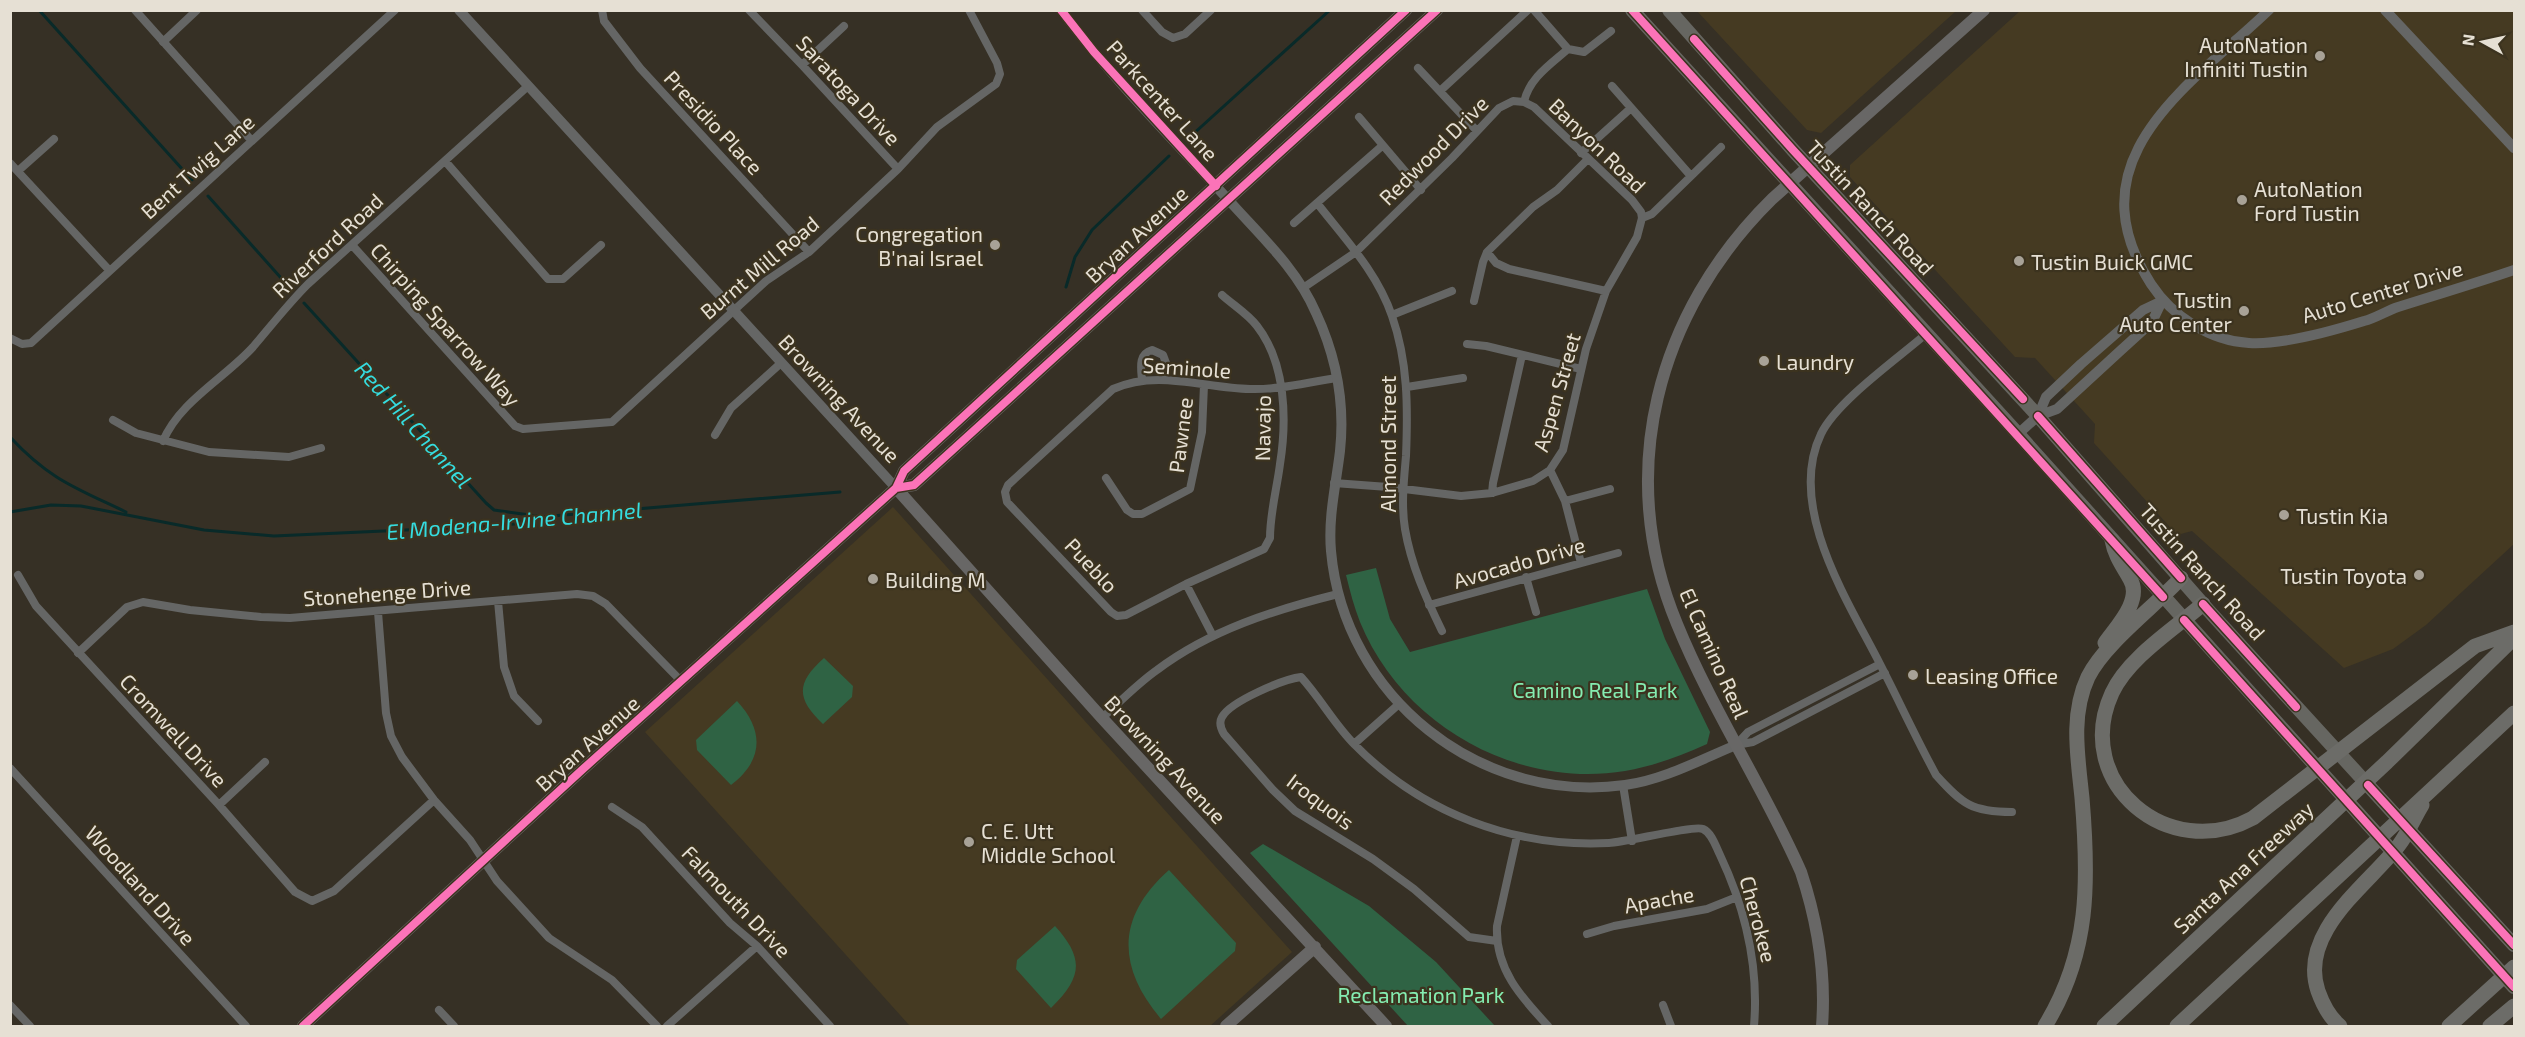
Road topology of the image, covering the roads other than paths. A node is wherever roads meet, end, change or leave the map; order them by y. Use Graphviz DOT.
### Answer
graph roads {
  1 [pos="135,10"];
  2 [pos="197,10"];
  3 [pos="395,10"];
  4 [pos="459,10"];
  5 [pos="749,10"];
  6 [pos="969,10"];
  7 [pos="1061,10"];
  8 [pos="1142,10"];
  9 [pos="1211,10"];
  10 [pos="1406,10"];
  11 [pos="1437,10"];
  12 [pos="1528,10"];
  13 [pos="1534,10"];
  14 [pos="1632,10"];
  15 [pos="1669,10"];
  16 [pos="1983,10"];
  17 [pos="2270,10"];
  18 [pos="2385,10"];
  19 [pos="602,11"];
  20 [pos="844,26"];
  21 [pos="1611,31"];
  22 [pos="163,42"];
  23 [pos="1568,49"];
  24 [pos="802,65"];
  25 [pos="1418,68"];
  26 [pos="528,86"];
  27 [pos="1612,86"];
  28 [pos="1440,91"];
  29 [pos="1524,102"];
  30 [pos="1631,108"];
  31 [pos="1359,117"];
  32 [pos="1477,131"];
  33 [pos="54,139"];
  34 [pos="252,141"];
  35 [pos="1382,146"];
  36 [pos="1721,147"];
  37 [pos="2514,148"];
  38 [pos="1581,153"];
  39 [pos="1588,159"];
  40 [pos="445,161"];
  41 [pos="10,163"];
  42 [pos="1809,167"];
  43 [pos="898,169"];
  44 [pos="18,171"];
  45 [pos="1690,175"];
  46 [pos="1789,184"];
  47 [pos="1216,186"];
  48 [pos="1420,190"];
  49 [pos="1229,200"];
  50 [pos="1317,203"];
  51 [pos="1642,218"];
  52 [pos="1294,223"];
  53 [pos="352,245"];
  54 [pos="601,245"];
  55 [pos="810,252"];
  56 [pos="1356,252"];
  57 [pos="1487,252"];
  58 [pos="109,270"];
  59 [pos="2514,270"];
  60 [pos="1303,288"];
  61 [pos="1452,291"];
  62 [pos="1606,291"];
  63 [pos="1222,296"];
  64 [pos="1474,301"];
  65 [pos="2162,301"];
  66 [pos="732,311"];
  67 [pos="1392,315"];
  68 [pos="1926,334"];
  69 [pos="10,338"];
  70 [pos="1467,344"];
  71 [pos="1522,355"];
  72 [pos="781,363"];
  73 [pos="1581,369"];
  74 [pos="1337,378"];
  75 [pos="1463,378"];
  76 [pos="1142,380"];
  77 [pos="1164,380"];
  78 [pos="1204,384"];
  79 [pos="1281,387"];
  80 [pos="1407,387"];
  81 [pos="2038,416"];
  82 [pos="113,420"];
  83 [pos="514,426"];
  84 [pos="2018,434"];
  85 [pos="715,435"];
  86 [pos="163,441"];
  87 [pos="321,448"];
  88 [pos="1550,470"];
  89 [pos="1106,478"];
  90 [pos="1334,483"];
  91 [pos="896,488"];
  92 [pos="1405,488"];
  93 [pos="1610,489"];
  94 [pos="1005,492"];
  95 [pos="1492,493"];
  96 [pos="1565,501"];
  97 [pos="2112,540"];
  98 [pos="1268,545"];
  99 [pos="1618,553"];
  100 [pos="1581,563"];
  101 [pos="18,575"];
  102 [pos="1526,577"];
  103 [pos="2181,578"];
  104 [pos="1186,584"];
  105 [pos="1338,594"];
  106 [pos="2163,597"];
  107 [pos="498,601"];
  108 [pos="2203,604"];
  109 [pos="1429,605"];
  110 [pos="378,612"];
  111 [pos="1536,612"];
  112 [pos="2184,621"];
  113 [pos="1442,631"];
  114 [pos="2514,632"];
  115 [pos="1213,636"];
  116 [pos="2514,638"];
  117 [pos="78,653"];
  118 [pos="1880,664"];
  119 [pos="1885,673"];
  120 [pos="2088,678"];
  121 [pos="682,682"];
  122 [pos="1399,704"];
  123 [pos="2514,713"];
  124 [pos="1102,718"];
  125 [pos="538,721"];
  126 [pos="1354,744"];
  127 [pos="1736,745"];
  128 [pos="265,762"];
  129 [pos="10,768"];
  130 [pos="1623,785"];
  131 [pos="2427,794"];
  132 [pos="434,800"];
  133 [pos="219,805"];
  134 [pos="612,807"];
  135 [pos="2012,812"];
  136 [pos="1517,836"];
  137 [pos="1632,841"];
  138 [pos="483,861"];
  139 [pos="1737,897"];
  140 [pos="1587,934"];
  141 [pos="1497,941"];
  142 [pos="2514,945"];
  143 [pos="757,946"];
  144 [pos="1315,947"];
  145 [pos="2511,977"];
  146 [pos="10,1005"];
  147 [pos="1663,1005"];
  148 [pos="2514,1006"];
  149 [pos="439,1010"];
  150 [pos="30,1026"];
  151 [pos="246,1026"];
  152 [pos="303,1026"];
  153 [pos="454,1026"];
  154 [pos="657,1026"];
  155 [pos="667,1026"];
  156 [pos="830,1026"];
  157 [pos="1226,1026"];
  158 [pos="1386,1026"];
  159 [pos="1548,1026"];
  160 [pos="1671,1026"];
  161 [pos="1754,1026"];
  162 [pos="1822,1026"];
  163 [pos="2045,1026"];
  164 [pos="2104,1026"];
  165 [pos="2177,1026"];
  166 [pos="2340,1026"];
  167 [pos="2449,1026"];
  168 [pos="2490,1026"];
  1 -- 22 [label="street"];
  2 -- 22 [label="street"];
  3 -- 34 [label="street, Bent Twig Lane"];
  4 -- 26 [label="street, Browning Avenue"];
  5 -- 24 [label="street, Saratoga Drive"];
  6 -- 43 [label="street, Burnt Mill Road"];
  7 -- 47 [label="street, Parkcenter Lane"];
  8 -- 9 [label="street"];
  10 -- 47 [label="main road, Bryan Avenue"];
  11 -- 49 [label="main road, Bryan Avenue"];
  12 -- 28 [label="street"];
  13 -- 23 [label="street"];
  14 -- 46 [label="main road"];
  15 -- 42 [label="main road, Tustin Ranch Road"];
  16 -- 42 [label="main road, El Camino Real"];
  17 -- 65 [label="street, Auto Center Drive"];
  18 -- 37 [label="street"];
  19 -- 55 [label="street, Presidio Place"];
  20 -- 24 [label="street"];
  21 -- 23 [label="street"];
  22 -- 34 [label="street"];
  23 -- 29 [label="street"];
  24 -- 43 [label="street, Saratoga Drive"];
  25 -- 28 [label="street"];
  26 -- 40 [label="street, Riverford Road"];
  26 -- 66 [label="street, Browning Avenue"];
  27 -- 30 [label="street"];
  28 -- 32 [label="street"];
  29 -- 32 [label="street, Redwood Drive"];
  29 -- 38 [label="street, Banyon Road"];
  30 -- 38 [label="street"];
  30 -- 45 [label="street"];
  31 -- 35 [label="street"];
  32 -- 48 [label="street, Redwood Drive"];
  33 -- 44 [label="street"];
  34 -- 58 [label="street, Bent Twig Lane"];
  35 -- 48 [label="street"];
  35 -- 50 [label="street"];
  36 -- 45 [label="street"];
  38 -- 39 [label="street, Banyon Road"];
  39 -- 51 [label="street, Banyon Road"];
  39 -- 57 [label="street"];
  40 -- 53 [label="street, Riverford Road"];
  40 -- 54 [label="street"];
  41 -- 44 [label="street"];
  42 -- 46 [label="main road, El Camino Real"];
  42 -- 81 [label="main road, Tustin Ranch Road"];
  43 -- 55 [label="street, Burnt Mill Road"];
  44 -- 58 [label="street"];
  45 -- 51 [label="street"];
  46 -- 68 [label="main road"];
  46 -- 127 [label="main road, El Camino Real"];
  47 -- 49 [label="street, Parkcenter Lane"];
  47 -- 91 [label="main road, Bryan Avenue"];
  48 -- 56 [label="street, Redwood Drive"];
  49 -- 60 [label="street, Parkcenter Lane"];
  49 -- 91 [label="main road, Bryan Avenue"];
  50 -- 52 [label="street"];
  50 -- 56 [label="street, Almond Street"];
  51 -- 62 [label="street, Aspen Street"];
  53 -- 83 [label="street, Chirping Sparrow Way"];
  53 -- 86 [label="street, Riverford Road"];
  55 -- 66 [label="street, Burnt Mill Road"];
  56 -- 60 [label="street, Redwood Drive"];
  56 -- 67 [label="street, Almond Street"];
  57 -- 62 [label="street"];
  57 -- 64 [label="street"];
  58 -- 69 [label="street, Bent Twig Lane"];
  59 -- 65 [label="street, Auto Center Drive"];
  60 -- 74 [label="street, Parkcenter Lane"];
  61 -- 67 [label="street"];
  62 -- 73 [label="street, Aspen Street"];
  63 -- 79 [label="street, Navajo"];
  65 -- 81 [label="street"];
  65 -- 81 [label="street"];
  66 -- 72 [label="street, Browning Avenue"];
  66 -- 83 [label="street, Burnt Mill Road"];
  67 -- 80 [label="street, Almond Street"];
  68 -- 84 [label="main road"];
  68 -- 118 [label="street"];
  70 -- 71 [label="street"];
  71 -- 73 [label="street"];
  71 -- 95 [label="street"];
  72 -- 85 [label="street"];
  72 -- 91 [label="street, Browning Avenue"];
  73 -- 88 [label="street, Aspen Street"];
  74 -- 79 [label="street, Seminole"];
  74 -- 90 [label="street, Parkcenter Lane"];
  75 -- 80 [label="street"];
  76 -- 77 [label="street, Seminole"];
  76 -- 77 [label="street"];
  76 -- 94 [label="street, Seminole"];
  77 -- 78 [label="street, Seminole"];
  78 -- 79 [label="street, Seminole"];
  78 -- 89 [label="street, Pawnee"];
  79 -- 98 [label="street, Navajo"];
  80 -- 92 [label="street, Almond Street"];
  81 -- 84 [label="street"];
  81 -- 103 [label="main road, Tustin Ranch Road"];
  82 -- 86 [label="street"];
  84 -- 97 [label="main road"];
  86 -- 87 [label="street"];
  88 -- 95 [label="street, Aspen Street"];
  88 -- 96 [label="street"];
  90 -- 92 [label="street, Aspen Street"];
  90 -- 105 [label="street, Parkcenter Lane"];
  91 -- 121 [label="main road, Bryan Avenue"];
  91 -- 124 [label="main road, Browning Avenue"];
  92 -- 95 [label="street, Aspen Street"];
  92 -- 109 [label="street, Almond Street"];
  93 -- 96 [label="street"];
  94 -- 104 [label="street, Pueblo"];
  96 -- 100 [label="street"];
  97 -- 106 [label="main road"];
  97 -- 120 [label="highway"];
  98 -- 104 [label="street, Pueblo"];
  99 -- 100 [label="street, Avocado Drive"];
  100 -- 102 [label="street, Avocado Drive"];
  101 -- 117 [label="street, Cromwell Drive"];
  102 -- 109 [label="street, Avocado Drive"];
  102 -- 111 [label="street"];
  103 -- 106 [label="highway"];
  103 -- 108 [label="main road, Tustin Ranch Road"];
  104 -- 115 [label="street"];
  105 -- 115 [label="street"];
  105 -- 122 [label="street, Parkcenter Lane"];
  106 -- 112 [label="main road"];
  106 -- 120 [label="highway"];
  107 -- 110 [label="street, Stonehenge Drive"];
  107 -- 121 [label="street, Stonehenge Drive"];
  107 -- 125 [label="street"];
  108 -- 112 [label="highway"];
  108 -- 142 [label="main road, Tustin Ranch Road"];
  109 -- 113 [label="street, Almond Street"];
  110 -- 117 [label="street, Stonehenge Drive"];
  110 -- 132 [label="street"];
  112 -- 114 [label="highway"];
  112 -- 145 [label="main road"];
  115 -- 124 [label="street"];
  116 -- 164 [label="highway, Santa Ana Freeway"];
  117 -- 133 [label="street, Cromwell Drive"];
  118 -- 119 [label="street"];
  118 -- 127 [label="street, Parkcenter Lane"];
  119 -- 127 [label="street, Parkcenter Lane"];
  119 -- 135 [label="street"];
  120 -- 163 [label="highway"];
  121 -- 138 [label="main road, Bryan Avenue"];
  122 -- 126 [label="street"];
  122 -- 130 [label="street, Parkcenter Lane"];
  123 -- 131 [label="highway"];
  124 -- 144 [label="main road, Browning Avenue"];
  126 -- 136 [label="street"];
  126 -- 141 [label="street, Iroquois"];
  127 -- 130 [label="street, Parkcenter Lane"];
  127 -- 162 [label="main road, El Camino Real"];
  128 -- 133 [label="street"];
  129 -- 151 [label="street, Woodland Drive"];
  130 -- 137 [label="street"];
  131 -- 165 [label="highway"];
  131 -- 166 [label="highway"];
  132 -- 133 [label="street, Cromwell Drive"];
  132 -- 138 [label="street"];
  134 -- 143 [label="street, Falmouth Drive"];
  136 -- 137 [label="street"];
  136 -- 141 [label="street"];
  137 -- 139 [label="street, Cherokee"];
  138 -- 152 [label="main road, Bryan Avenue"];
  138 -- 154 [label="street"];
  139 -- 140 [label="street, Apache"];
  139 -- 161 [label="street, Cherokee"];
  141 -- 159 [label="street"];
  143 -- 155 [label="street"];
  143 -- 156 [label="street, Falmouth Drive"];
  144 -- 157 [label="main road"];
  144 -- 158 [label="main road, Browning Avenue"];
  145 -- 167 [label="highway"];
  146 -- 150 [label="street"];
  147 -- 160 [label="street"];
  148 -- 168 [label="highway"];
  149 -- 153 [label="street"];
}
